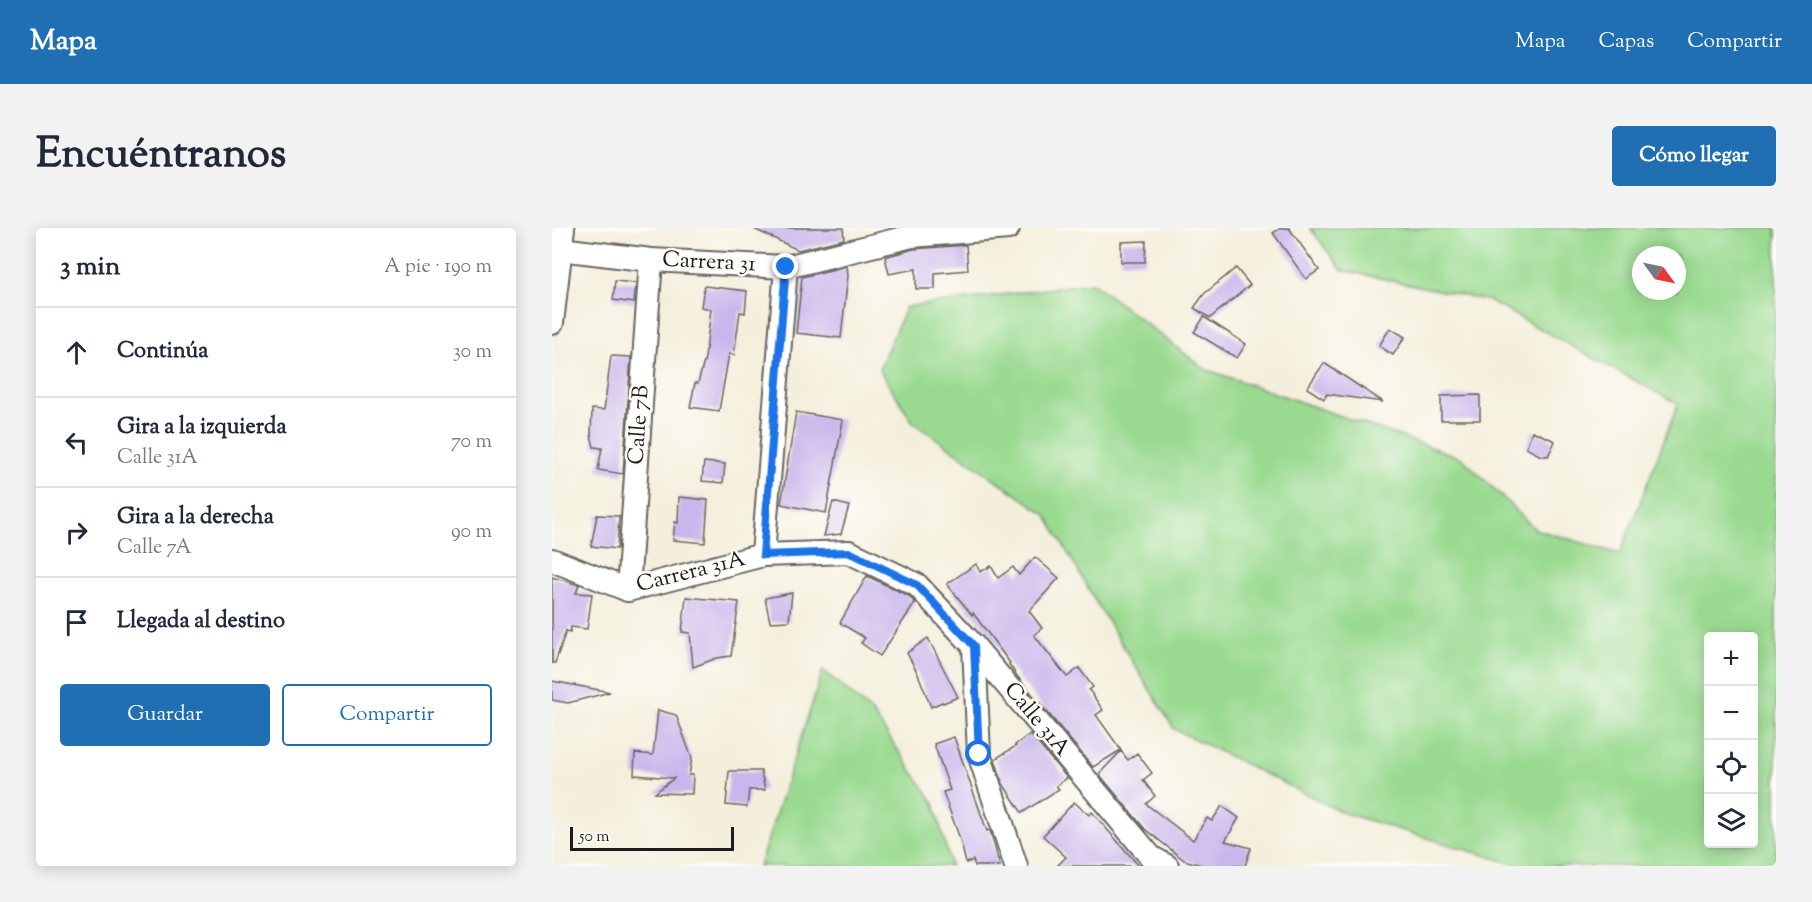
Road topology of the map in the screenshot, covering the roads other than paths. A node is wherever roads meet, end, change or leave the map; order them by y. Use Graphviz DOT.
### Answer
graph roads {
  1 [pos="1008,228"];
  2 [pos="559,241"];
  3 [pos="651,260"];
  4 [pos="786,267"];
  5 [pos="552,324"];
  6 [pos="763,555"];
  7 [pos="552,560"];
  8 [pos="628,590"];
  9 [pos="974,646"];
  10 [pos="1016,866"];
  11 [pos="1167,866"];
  1 -- 4 [label="street, Carrera 31"];
  2 -- 3 [label="street, Carrera 31"];
  2 -- 5 [label="street"];
  3 -- 4 [label="street, Carrera 31"];
  3 -- 8 [label="street, Calle 7B"];
  4 -- 6 [label="street"];
  6 -- 8 [label="street, Carrera 31A"];
  6 -- 9 [label="street, Calle 31A"];
  7 -- 8 [label="street, Carrera 31A"];
  9 -- 10 [label="street"];
  9 -- 11 [label="street, Calle 31A"];
}
